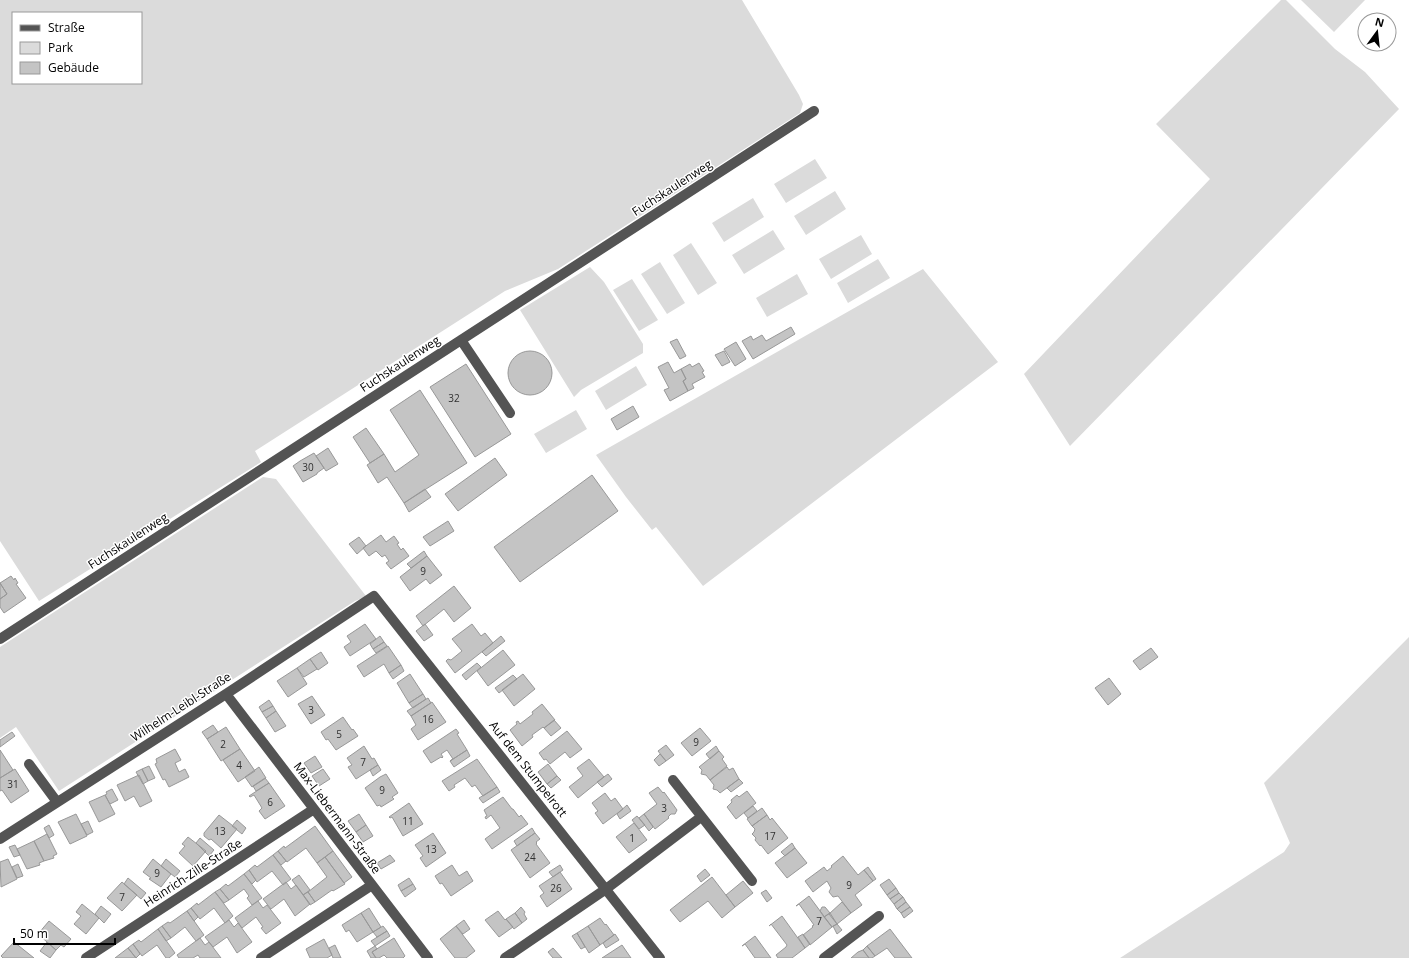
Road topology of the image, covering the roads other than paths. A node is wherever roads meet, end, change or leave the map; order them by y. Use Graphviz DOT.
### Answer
graph roads {
  1 [pos="814,111"];
  2 [pos="460,340"];
  3 [pos="510,413"];
  4 [pos="374,596"];
  5 [pos="0,639"];
  6 [pos="226,694"];
  7 [pos="29,764"];
  8 [pos="672,780"];
  9 [pos="57,802"];
  10 [pos="314,809"];
  11 [pos="702,817"];
  12 [pos="0,839"];
  13 [pos="752,881"];
  14 [pos="372,885"];
  15 [pos="606,889"];
  16 [pos="880,916"];
  17 [pos="86,958"];
  18 [pos="261,958"];
  19 [pos="428,958"];
  20 [pos="505,958"];
  21 [pos="660,958"];
  22 [pos="824,958"];
  1 -- 2 [label="street, Fuchskaulenweg"];
  2 -- 3 [label="street"];
  2 -- 5 [label="street, Fuchskaulenweg"];
  4 -- 6 [label="street, Wilhelm-Leibl-Straße"];
  4 -- 15 [label="street, Auf dem Stumpelrott"];
  6 -- 9 [label="street, Wilhelm-Leibl-Straße"];
  6 -- 10 [label="street, Max-Liebermann-Straße"];
  7 -- 9 [label="street"];
  8 -- 11 [label="street"];
  9 -- 12 [label="street, Wilhelm-Leibl-Straße"];
  10 -- 14 [label="street, Max-Liebermann-Straße"];
  10 -- 17 [label="street, Heinrich-Zille-Straße"];
  11 -- 13 [label="street"];
  11 -- 15 [label="street"];
  14 -- 18 [label="street"];
  14 -- 19 [label="street, Max-Liebermann-Straße"];
  15 -- 20 [label="street"];
  15 -- 21 [label="street, Auf dem Stumpelrott"];
  16 -- 22 [label="street"];
}
